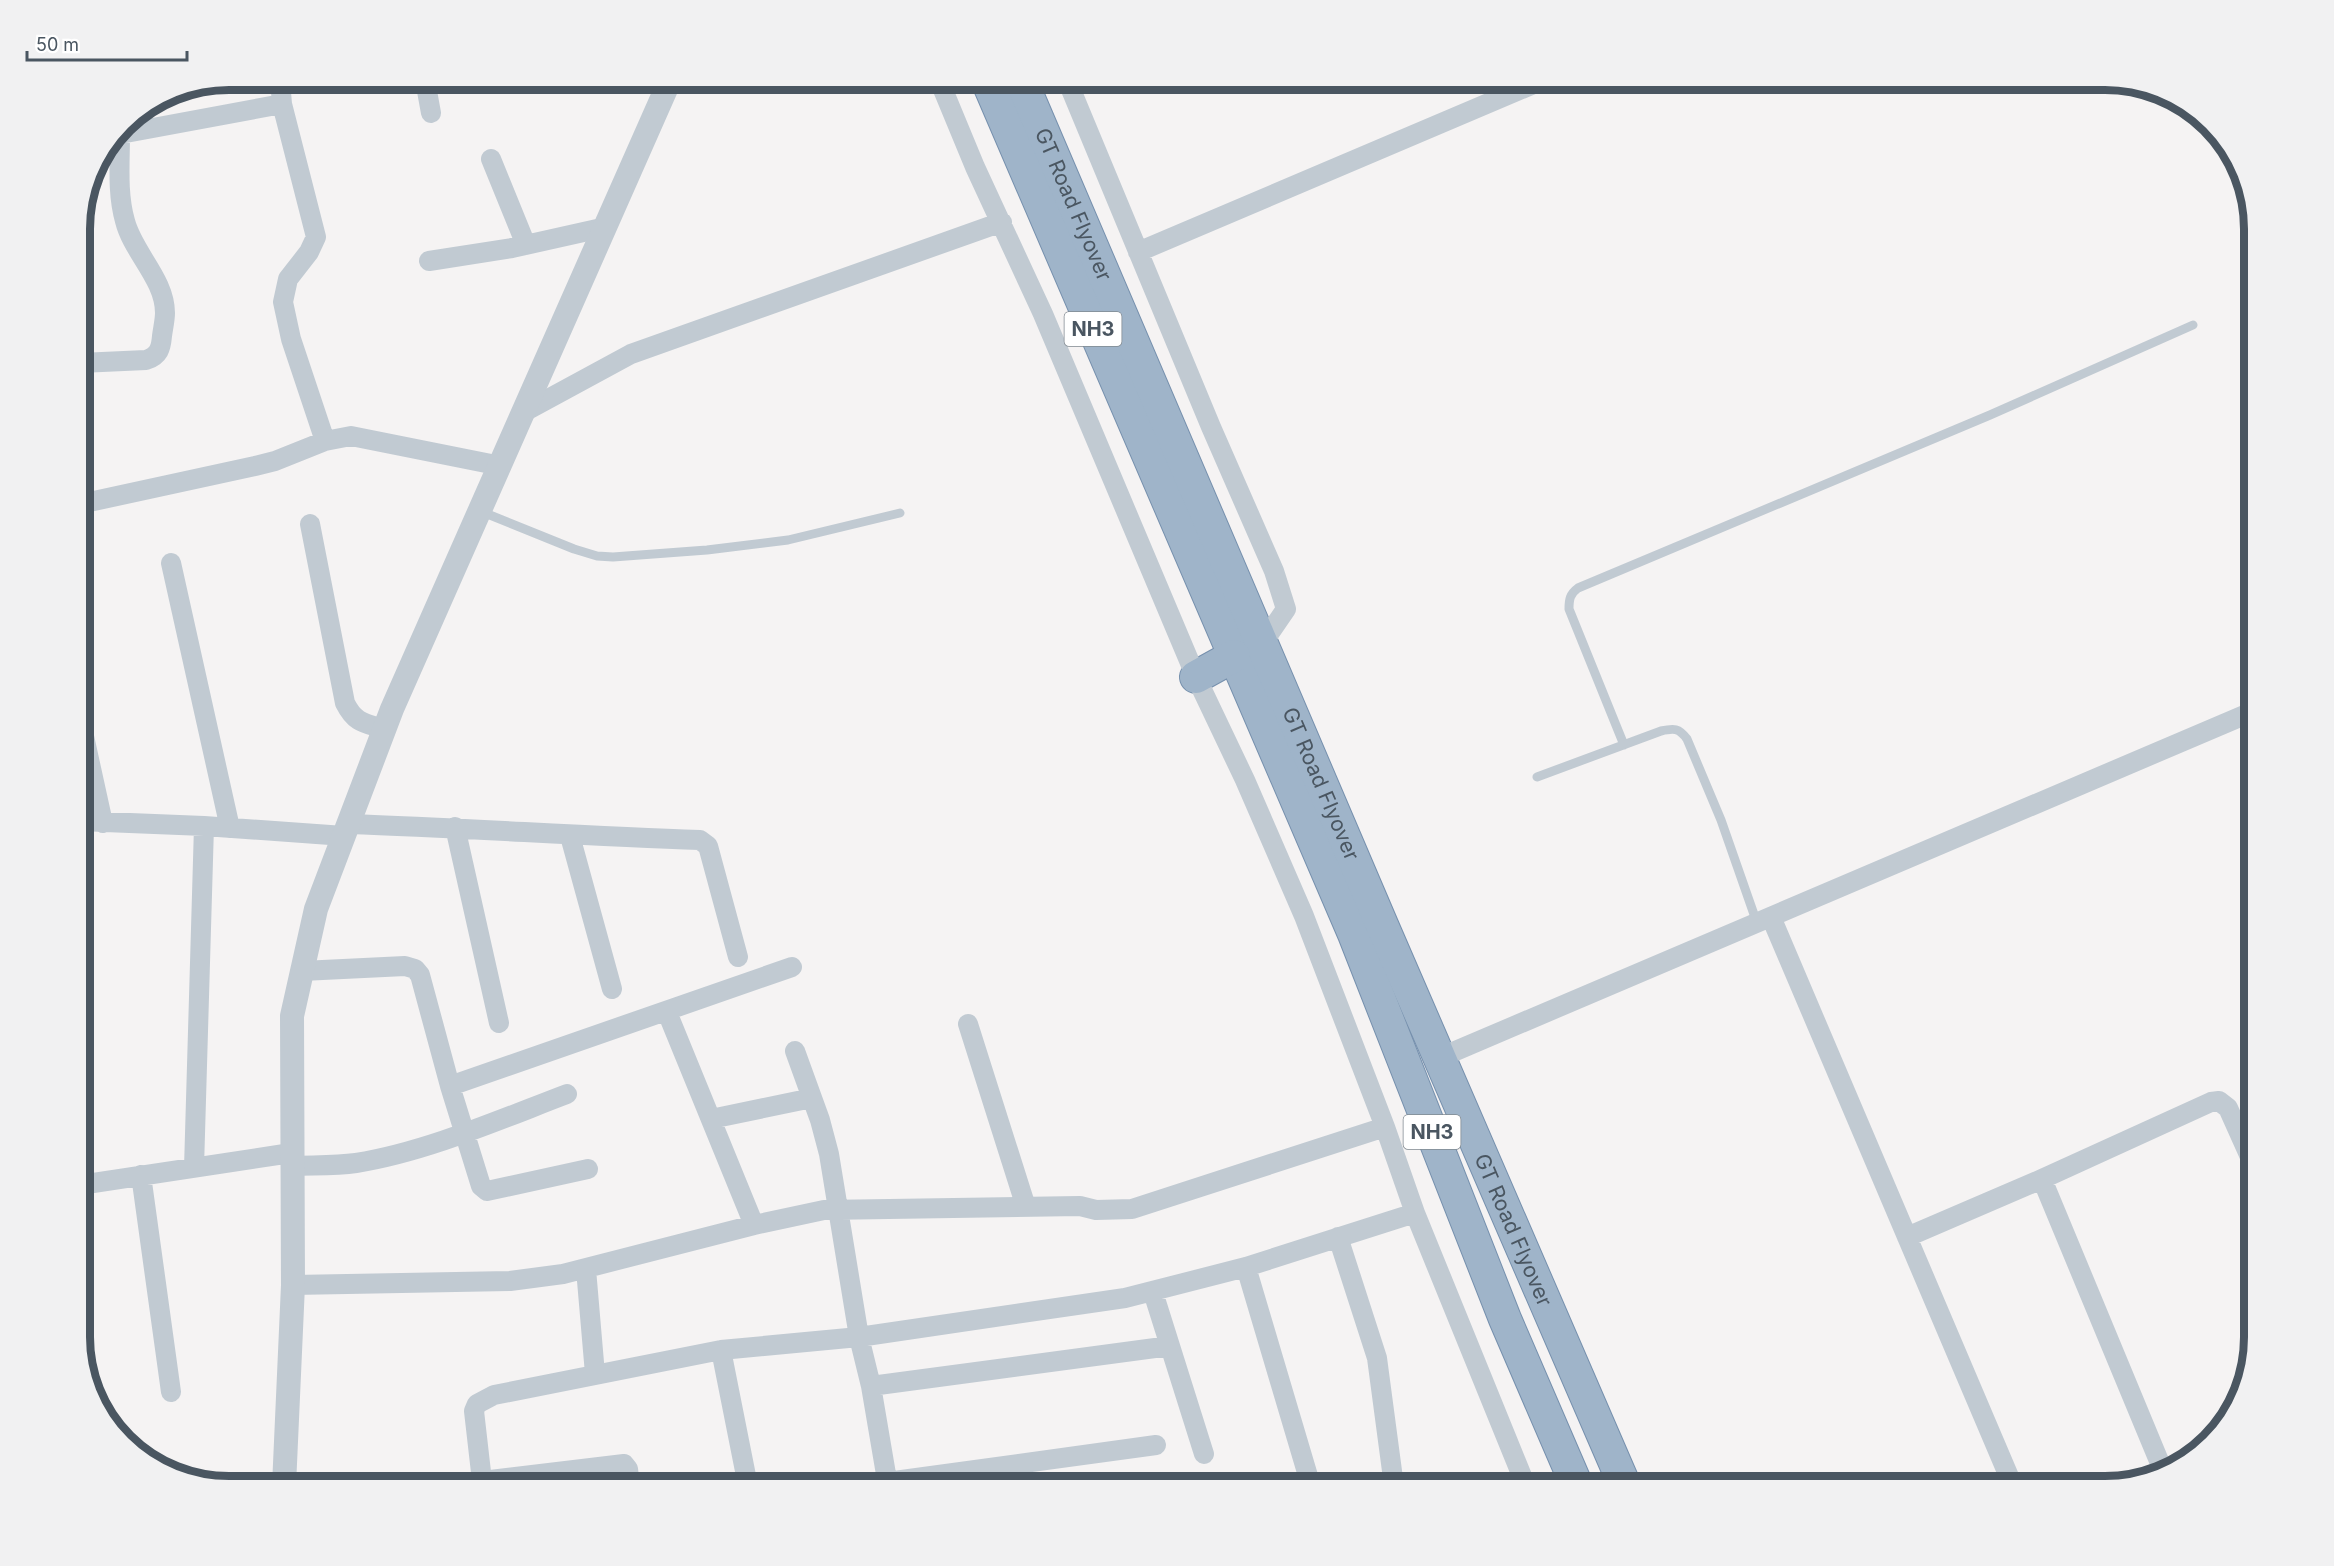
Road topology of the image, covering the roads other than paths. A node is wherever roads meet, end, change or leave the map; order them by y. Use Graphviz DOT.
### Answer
graph roads {
  1 [pos="281,90"];
  2 [pos="427,90"];
  3 [pos="666,90"];
  4 [pos="943,90"];
  5 [pos="992,90"];
  6 [pos="1025,90"];
  7 [pos="1071,90"];
  8 [pos="1519,90"];
  9 [pos="282,104"];
  10 [pos="431,113"];
  11 [pos="129,133"];
  12 [pos="118,145"];
  13 [pos="491,159"];
  14 [pos="1002,222"];
  15 [pos="606,227"];
  16 [pos="525,245"];
  17 [pos="1138,252"];
  18 [pos="429,261"];
  19 [pos="2193,325"];
  20 [pos="90,363"];
  21 [pos="524,412"];
  22 [pos="325,441"];
  23 [pos="501,466"];
  24 [pos="90,502"];
  25 [pos="480,512"];
  26 [pos="900,513"];
  27 [pos="310,525"];
  28 [pos="171,563"];
  29 [pos="1248,650"];
  30 [pos="1196,677"];
  31 [pos="2244,715"];
  32 [pos="384,729"];
  33 [pos="1624,745"];
  34 [pos="90,764"];
  35 [pos="1537,777"];
  36 [pos="90,822"];
  37 [pos="103,824"];
  38 [pos="204,826"];
  39 [pos="455,827"];
  40 [pos="230,828"];
  41 [pos="346,830"];
  42 [pos="570,836"];
  43 [pos="1764,920"];
  44 [pos="738,957"];
  45 [pos="792,967"];
  46 [pos="302,971"];
  47 [pos="612,989"];
  48 [pos="667,1012"];
  49 [pos="499,1023"];
  50 [pos="968,1024"];
  51 [pos="795,1051"];
  52 [pos="1440,1058"];
  53 [pos="450,1086"];
  54 [pos="567,1094"];
  55 [pos="812,1098"];
  56 [pos="711,1119"];
  57 [pos="1385,1127"];
  58 [pos="464,1133"];
  59 [pos="2244,1144"];
  60 [pos="291,1160"];
  61 [pos="194,1168"];
  62 [pos="588,1169"];
  63 [pos="141,1175"];
  64 [pos="2042,1179"];
  65 [pos="90,1183"];
  66 [pos="1026,1207"];
  67 [pos="838,1209"];
  68 [pos="1415,1214"];
  69 [pos="754,1225"];
  70 [pos="1338,1237"];
  71 [pos="1907,1237"];
  72 [pos="1246,1267"];
  73 [pos="586,1269"];
  74 [pos="293,1285"];
  75 [pos="1153,1292"];
  76 [pos="859,1337"];
  77 [pos="1170,1346"];
  78 [pos="721,1350"];
  79 [pos="595,1374"];
  80 [pos="871,1386"];
  81 [pos="171,1392"];
  82 [pos="1156,1445"];
  83 [pos="1204,1454"];
  84 [pos="2161,1465"];
  85 [pos="284,1476"];
  86 [pos="482,1476"];
  87 [pos="518,1476"];
  88 [pos="629,1476"];
  89 [pos="746,1476"];
  90 [pos="886,1476"];
  91 [pos="942,1476"];
  92 [pos="1308,1476"];
  93 [pos="1393,1476"];
  94 [pos="1522,1476"];
  95 [pos="1573,1476"];
  96 [pos="1621,1476"];
  97 [pos="2009,1476"];
  1 -- 9 [label="street"];
  2 -- 10 [label="street"];
  3 -- 15 [label="street"];
  4 -- 14 [label="street"];
  5 -- 29 [label="highway, GT Road Flyover / NH3"];
  6 -- 29 [label="highway, GT Road Flyover / NH3"];
  7 -- 17 [label="street"];
  8 -- 17 [label="street"];
  9 -- 11 [label="street"];
  9 -- 22 [label="street"];
  12 -- 20 [label="street"];
  13 -- 16 [label="street"];
  14 -- 21 [label="street"];
  14 -- 30 [label="street"];
  15 -- 16 [label="street"];
  15 -- 21 [label="street"];
  16 -- 18 [label="street"];
  17 -- 29 [label="street"];
  19 -- 33 [label="lane"];
  21 -- 23 [label="street"];
  22 -- 23 [label="street"];
  22 -- 24 [label="street"];
  23 -- 25 [label="street"];
  25 -- 26 [label="lane"];
  25 -- 32 [label="street"];
  27 -- 32 [label="street"];
  28 -- 40 [label="street"];
  29 -- 30 [label="highway"];
  29 -- 52 [label="highway, GT Road Flyover / NH3"];
  29 -- 95 [label="highway, GT Road Flyover / NH3"];
  30 -- 57 [label="street"];
  31 -- 43 [label="street"];
  32 -- 41 [label="street"];
  33 -- 35 [label="lane"];
  33 -- 43 [label="lane"];
  34 -- 37 [label="street"];
  36 -- 37 [label="street"];
  37 -- 38 [label="street"];
  38 -- 40 [label="street"];
  38 -- 61 [label="street"];
  39 -- 41 [label="street"];
  39 -- 42 [label="street"];
  39 -- 49 [label="street"];
  40 -- 41 [label="street"];
  41 -- 46 [label="street"];
  42 -- 44 [label="street"];
  42 -- 47 [label="street"];
  43 -- 52 [label="street"];
  43 -- 71 [label="street"];
  45 -- 48 [label="street"];
  46 -- 53 [label="street"];
  46 -- 60 [label="street"];
  48 -- 53 [label="street"];
  48 -- 56 [label="street"];
  50 -- 66 [label="street"];
  51 -- 55 [label="street"];
  52 -- 96 [label="highway, GT Road Flyover / NH3"];
  53 -- 58 [label="street"];
  54 -- 58 [label="street"];
  55 -- 56 [label="street"];
  55 -- 67 [label="street"];
  56 -- 69 [label="street"];
  57 -- 66 [label="street"];
  57 -- 68 [label="street"];
  58 -- 60 [label="street"];
  58 -- 62 [label="street"];
  59 -- 64 [label="street"];
  60 -- 61 [label="street"];
  60 -- 74 [label="street"];
  61 -- 63 [label="street"];
  63 -- 65 [label="street"];
  63 -- 81 [label="street"];
  64 -- 71 [label="street"];
  64 -- 84 [label="street"];
  66 -- 67 [label="street"];
  67 -- 69 [label="street"];
  67 -- 76 [label="street"];
  68 -- 70 [label="street"];
  68 -- 94 [label="street"];
  69 -- 73 [label="street"];
  70 -- 72 [label="street"];
  70 -- 93 [label="street"];
  71 -- 97 [label="street"];
  72 -- 75 [label="street"];
  72 -- 92 [label="street"];
  73 -- 74 [label="street"];
  73 -- 79 [label="street"];
  74 -- 85 [label="street"];
  75 -- 76 [label="street"];
  75 -- 77 [label="street"];
  76 -- 78 [label="street"];
  76 -- 80 [label="street"];
  77 -- 80 [label="street"];
  77 -- 83 [label="street"];
  78 -- 79 [label="street"];
  78 -- 89 [label="street"];
  79 -- 86 [label="street"];
  80 -- 90 [label="street"];
  82 -- 91 [label="street"];
  87 -- 88 [label="street"];
}
